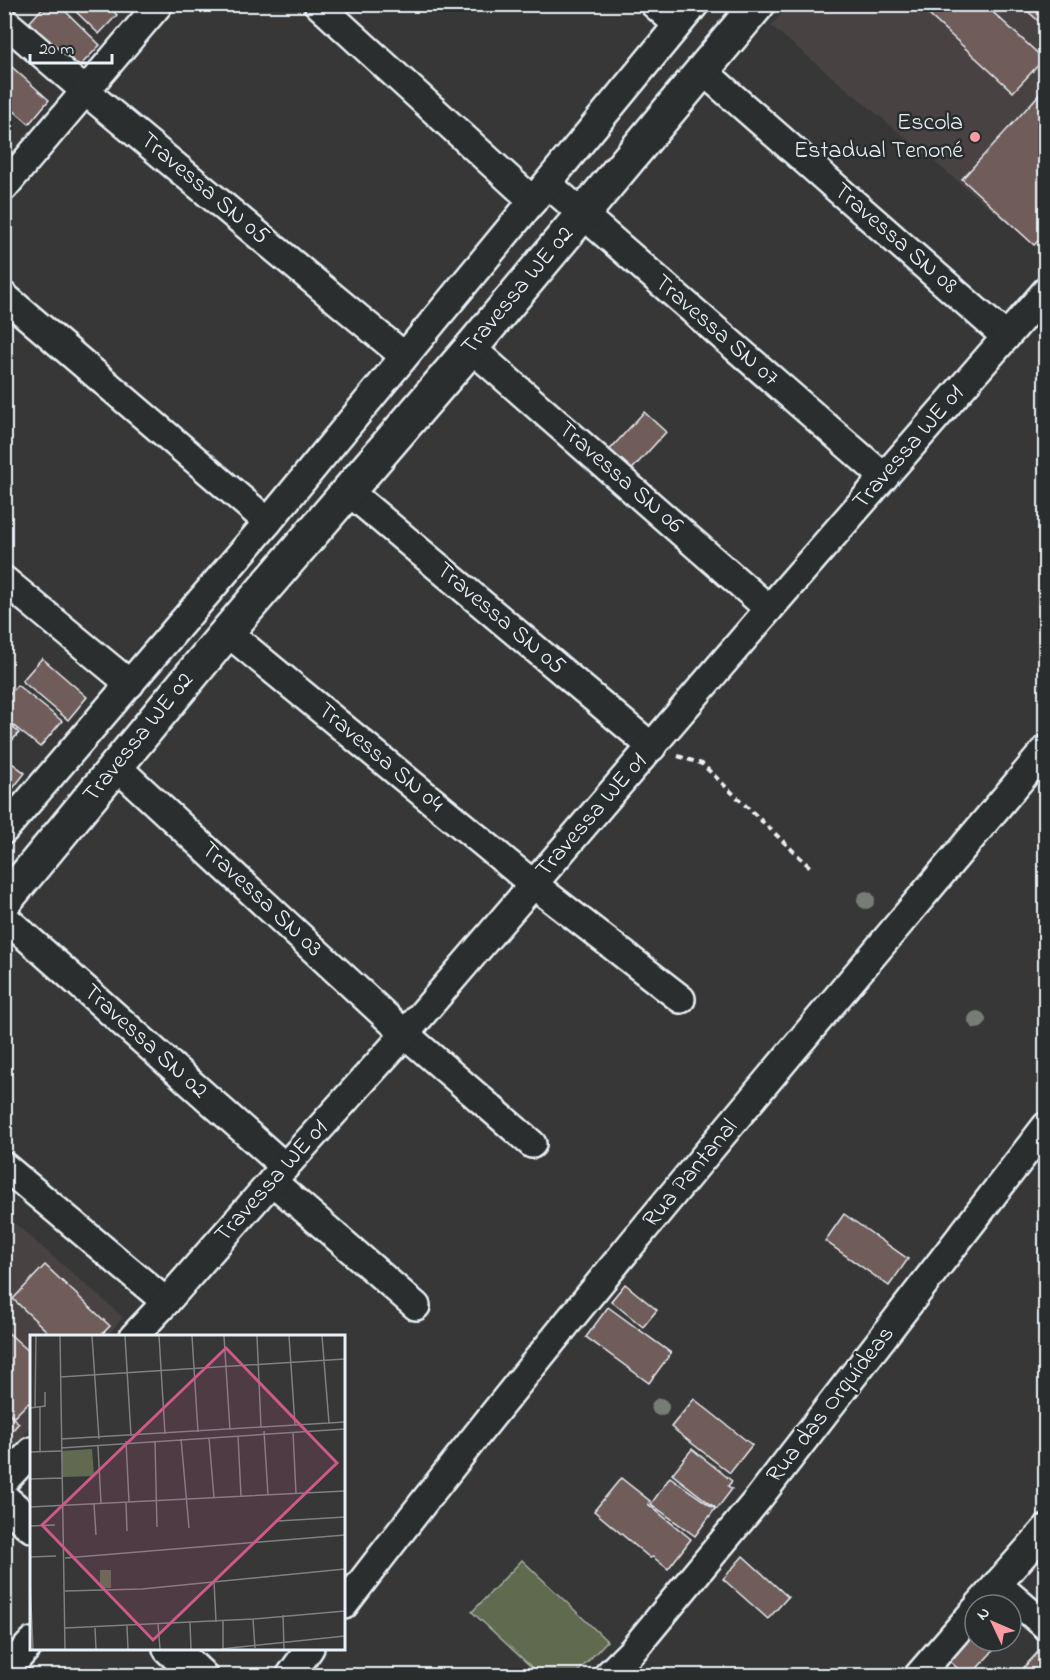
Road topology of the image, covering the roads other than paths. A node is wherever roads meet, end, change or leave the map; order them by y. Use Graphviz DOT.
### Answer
graph roads {
  1 [pos="159,4"];
  2 [pos="318,4"];
  3 [pos="654,4"];
  4 [pos="758,4"];
  5 [pos="686,14"];
  6 [pos="4,21"];
  7 [pos="702,70"];
  8 [pos="85,91"];
  9 [pos="4,187"];
  10 [pos="541,193"];
  11 [pos="582,214"];
  12 [pos="1046,291"];
  13 [pos="4,296"];
  14 [pos="1006,336"];
  15 [pos="471,348"];
  16 [pos="404,356"];
  17 [pos="884,477"];
  18 [pos="348,491"];
  19 [pos="268,522"];
  20 [pos="245,550"];
  21 [pos="276,576"];
  22 [pos="4,579"];
  23 [pos="769,609"];
  24 [pos="227,632"];
  25 [pos="130,684"];
  26 [pos="652,747"];
  27 [pos="1046,749"];
  28 [pos="116,766"];
  29 [pos="4,830"];
  30 [pos="533,884"];
  31 [pos="4,902"];
  32 [pos="4,917"];
  33 [pos="681,999"];
  34 [pos="405,1034"];
  35 [pos="1046,1126"];
  36 [pos="532,1144"];
  37 [pos="4,1166"];
  38 [pos="279,1174"];
  39 [pos="166,1302"];
  40 [pos="416,1306"];
  41 [pos="135,1335"];
  42 [pos="30,1453"];
  43 [pos="4,1481"];
  44 [pos="4,1501"];
  45 [pos="30,1523"];
  46 [pos="1046,1529"];
  47 [pos="997,1584"];
  48 [pos="989,1593"];
  49 [pos="345,1604"];
  50 [pos="963,1624"];
  51 [pos="1046,1626"];
  52 [pos="30,1644"];
  53 [pos="172,1650"];
  54 [pos="309,1650"];
  55 [pos="4,1673"];
  56 [pos="201,1676"];
  57 [pos="290,1676"];
  58 [pos="608,1676"];
  59 [pos="918,1676"];
  1 -- 8 [label="street"];
  2 -- 10 [label="street"];
  3 -- 5 [label="street"];
  4 -- 7 [label="street, Travessa WE 02"];
  5 -- 10 [label="street, Travessa WE 02"];
  6 -- 8 [label="street, Travessa SN 05"];
  7 -- 11 [label="street, Travessa WE 02"];
  7 -- 14 [label="street, Travessa SN 08"];
  8 -- 9 [label="street"];
  8 -- 16 [label="street, Travessa SN 05"];
  10 -- 11 [label="street, Travessa SN 07"];
  10 -- 16 [label="street, Travessa WE 02"];
  11 -- 15 [label="street, Travessa WE 02"];
  11 -- 17 [label="street, Travessa SN 07"];
  12 -- 14 [label="street, Travessa WE 01"];
  13 -- 19 [label="street"];
  14 -- 17 [label="street, Travessa WE 01"];
  15 -- 18 [label="street, Travessa WE 02"];
  15 -- 23 [label="street, Travessa SN 06"];
  16 -- 19 [label="street, Travessa WE 02"];
  17 -- 23 [label="street, Travessa WE 01"];
  18 -- 21 [label="street, Travessa WE 02"];
  18 -- 26 [label="street, Travessa SN 05"];
  19 -- 20 [label="street, Travessa WE 02"];
  20 -- 21 [label="street"];
  20 -- 25 [label="street, Travessa WE 02"];
  21 -- 24 [label="street, Travessa WE 02"];
  22 -- 25 [label="street"];
  23 -- 26 [label="street, Travessa WE 01"];
  24 -- 28 [label="street, Travessa WE 02"];
  24 -- 30 [label="street, Travessa SN 04"];
  25 -- 29 [label="street, Travessa WE 02"];
  26 -- 30 [label="street, Travessa WE 01"];
  27 -- 49 [label="street, Rua Pantanal"];
  28 -- 31 [label="street, Travessa WE 02"];
  28 -- 34 [label="street, Travessa SN 03"];
  30 -- 33 [label="street, Travessa SN 04"];
  30 -- 34 [label="street, Travessa WE 01"];
  32 -- 38 [label="street, Travessa SN 02"];
  34 -- 36 [label="street, Travessa SN 03"];
  34 -- 38 [label="street, Travessa WE 01"];
  35 -- 58 [label="street, Rua das Orquídeas"];
  37 -- 39 [label="street"];
  38 -- 39 [label="street, Travessa WE 01"];
  38 -- 40 [label="street, Travessa SN 02"];
  39 -- 41 [label="street, Travessa WE 01"];
  42 -- 43 [label="street"];
  44 -- 45 [label="street"];
  46 -- 47 [label="street"];
  47 -- 48 [label="street"];
  47 -- 51 [label="street"];
  50 -- 59 [label="street"];
  52 -- 55 [label="street"];
  53 -- 56 [label="street"];
  54 -- 57 [label="street"];
}
